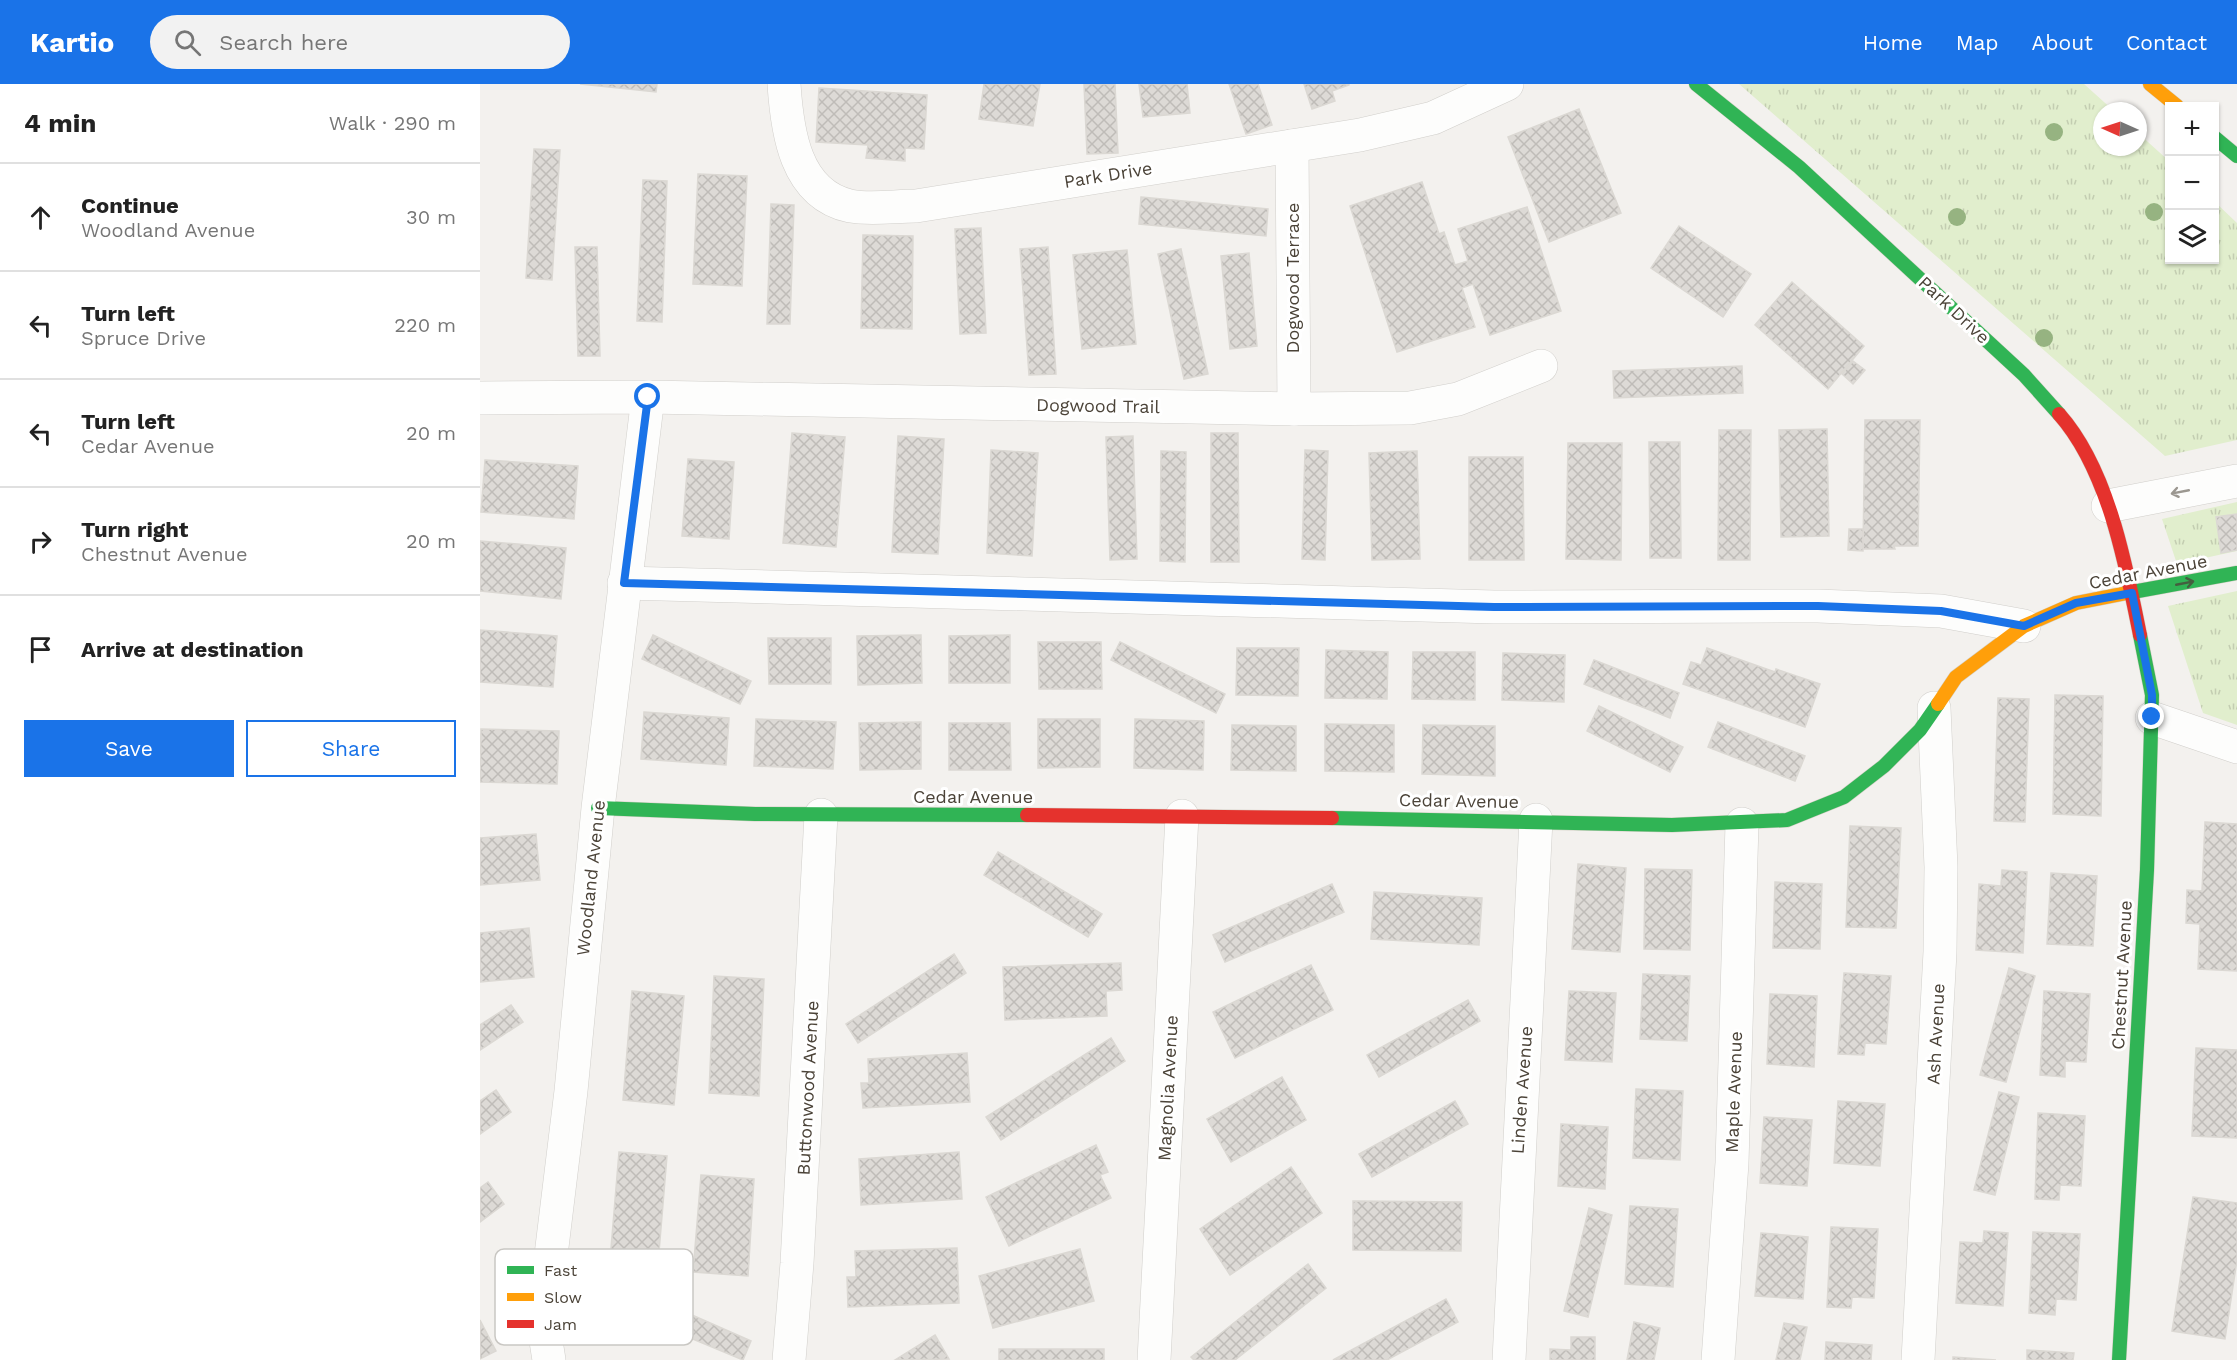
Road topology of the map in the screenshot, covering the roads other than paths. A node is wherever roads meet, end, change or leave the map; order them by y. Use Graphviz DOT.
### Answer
graph roads {
  1 [pos="784,84"];
  2 [pos="1507,84"];
  3 [pos="1696,84"];
  4 [pos="2150,84"];
  5 [pos="2172,102"];
  6 [pos="2219,141"];
  7 [pos="1292,146"];
  8 [pos="2237,156"];
  9 [pos="1540,366"];
  10 [pos="648,397"];
  11 [pos="480,398"];
  12 [pos="1294,409"];
  13 [pos="2237,481"];
  14 [pos="2108,506"];
  15 [pos="2237,573"];
  16 [pos="624,583"];
  17 [pos="2132,593"];
  18 [pos="2024,626"];
  19 [pos="1934,708"];
  20 [pos="2152,717"];
  21 [pos="2237,747"];
  22 [pos="598,808"];
  23 [pos="821,815"];
  24 [pos="1182,816"];
  25 [pos="1536,820"];
  26 [pos="1742,824"];
  27 [pos="552,1249"];
  28 [pos="547,1345"];
  29 [pos="549,1360"];
  30 [pos="789,1360"];
  31 [pos="1154,1360"];
  32 [pos="1509,1360"];
  33 [pos="1718,1360"];
  34 [pos="1918,1360"];
  35 [pos="2119,1360"];
  1 -- 7 [label="street, Park Drive"];
  2 -- 7 [label="street, Park Drive"];
  3 -- 14 [label="street, Park Drive"];
  4 -- 5 [label="street"];
  6 -- 8 [label="street"];
  7 -- 12 [label="street, Dogwood Terrace"];
  9 -- 12 [label="street, Dogwood Trail"];
  10 -- 11 [label="street, Dogwood Trail"];
  10 -- 12 [label="street, Dogwood Trail"];
  10 -- 16 [label="street, Woodland Avenue"];
  13 -- 14 [label="street, one-way"];
  14 -- 17 [label="street, Park Drive"];
  17 -- 15 [label="street, Cedar Avenue, one-way"];
  16 -- 18 [label="street"];
  16 -- 22 [label="street, Woodland Avenue"];
  17 -- 18 [label="street, Cedar Avenue"];
  17 -- 20 [label="street, Chestnut Avenue"];
  18 -- 19 [label="street, Cedar Avenue"];
  19 -- 26 [label="street, Cedar Avenue"];
  19 -- 34 [label="street, Ash Avenue"];
  20 -- 21 [label="street"];
  20 -- 35 [label="street, Chestnut Avenue"];
  22 -- 23 [label="street, Cedar Avenue"];
  22 -- 27 [label="street, Woodland Avenue"];
  23 -- 24 [label="street, Cedar Avenue"];
  23 -- 30 [label="street, Buttonwood Avenue"];
  24 -- 25 [label="street, Cedar Avenue"];
  24 -- 31 [label="street, Magnolia Avenue"];
  25 -- 26 [label="street, Cedar Avenue"];
  25 -- 32 [label="street, Linden Avenue"];
  26 -- 33 [label="street, Maple Avenue"];
  28 -- 29 [label="street, Woodland Avenue"];
}
